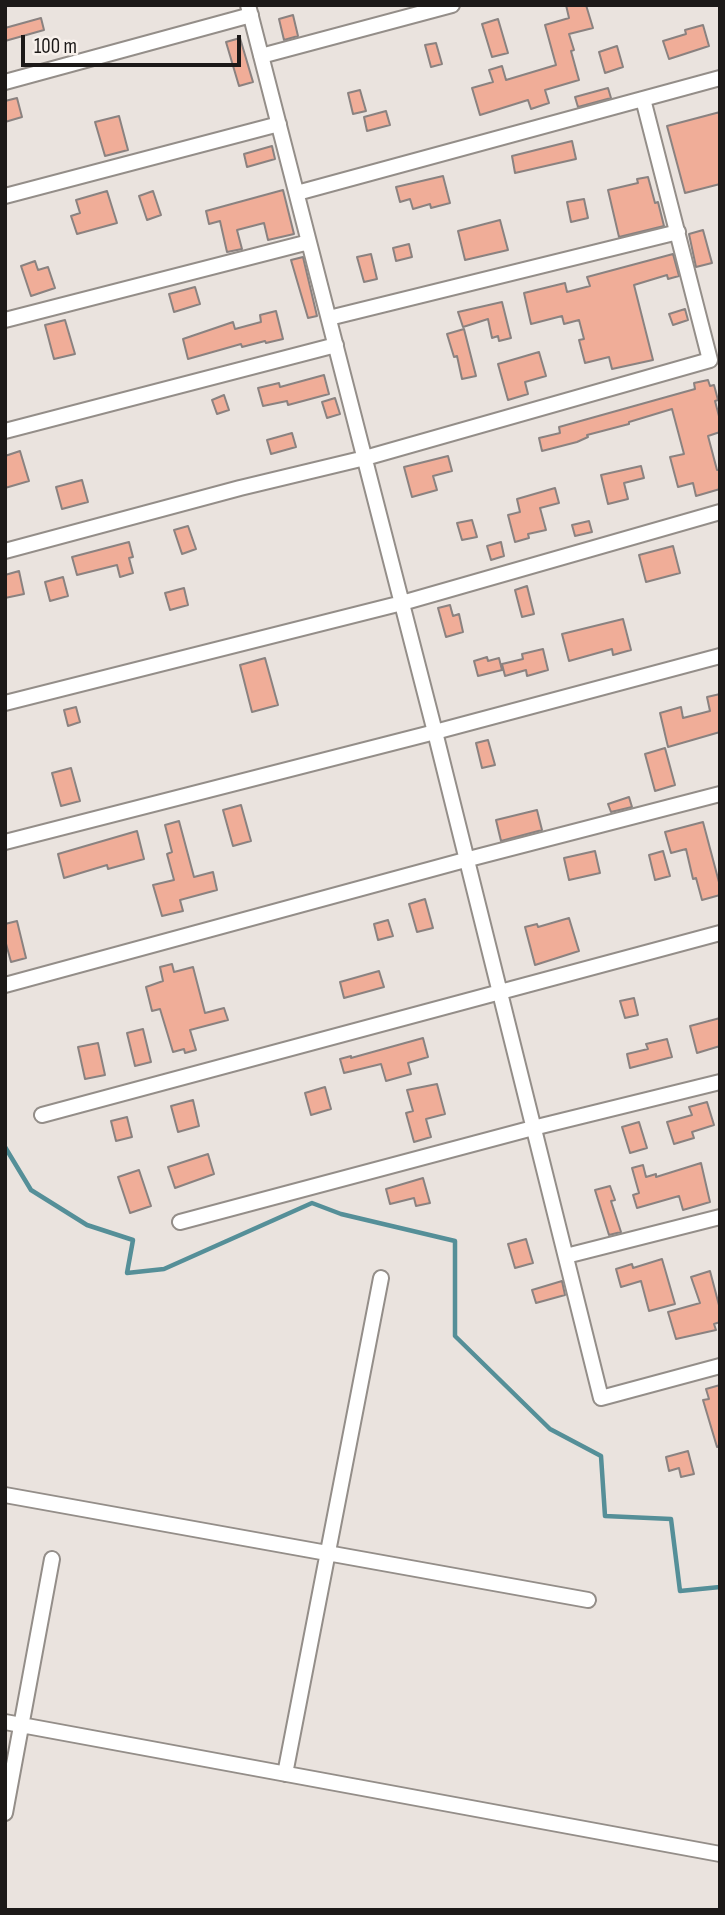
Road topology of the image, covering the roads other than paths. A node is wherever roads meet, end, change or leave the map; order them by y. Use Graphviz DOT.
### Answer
graph roads {
  1 [pos="452,5"];
  2 [pos="250,10"];
  3 [pos="261,56"];
  4 [pos="720,78"];
  5 [pos="5,82"];
  6 [pos="643,99"];
  7 [pos="279,124"];
  8 [pos="297,193"];
  9 [pos="5,196"];
  10 [pos="678,232"];
  11 [pos="309,242"];
  12 [pos="329,318"];
  13 [pos="5,320"];
  14 [pos="336,345"];
  15 [pos="5,430"];
  16 [pos="365,458"];
  17 [pos="720,512"];
  18 [pos="5,551"];
  19 [pos="401,603"];
  20 [pos="720,656"];
  21 [pos="5,703"];
  22 [pos="435,732"];
  23 [pos="720,794"];
  24 [pos="5,842"];
  25 [pos="465,860"];
  26 [pos="720,933"];
  27 [pos="5,985"];
  28 [pos="499,992"];
  29 [pos="720,1082"];
  30 [pos="41,1115"];
  31 [pos="533,1128"];
  32 [pos="720,1217"];
  33 [pos="180,1222"];
  34 [pos="566,1256"];
  35 [pos="381,1278"];
  36 [pos="720,1366"];
  37 [pos="5,1495"];
  38 [pos="328,1553"];
  39 [pos="52,1559"];
  40 [pos="588,1600"];
  41 [pos="5,1722"];
  42 [pos="22,1725"];
  43 [pos="285,1774"];
  44 [pos="5,1813"];
  45 [pos="720,1853"];
  1 -- 3 [label="street"];
  2 -- 3 [label="street"];
  2 -- 5 [label="street"];
  3 -- 7 [label="street"];
  4 -- 6 [label="street"];
  6 -- 8 [label="street"];
  6 -- 10 [label="street"];
  7 -- 8 [label="street"];
  7 -- 9 [label="street"];
  8 -- 11 [label="street"];
  10 -- 12 [label="street"];
  10 -- 16 [label="street"];
  11 -- 12 [label="street"];
  11 -- 13 [label="street"];
  12 -- 14 [label="street"];
  14 -- 15 [label="street"];
  14 -- 16 [label="street"];
  16 -- 18 [label="street"];
  16 -- 19 [label="street"];
  17 -- 19 [label="street"];
  19 -- 21 [label="street"];
  19 -- 22 [label="street"];
  20 -- 22 [label="street"];
  22 -- 24 [label="street"];
  22 -- 25 [label="street"];
  23 -- 25 [label="street"];
  25 -- 27 [label="street"];
  25 -- 28 [label="street"];
  26 -- 28 [label="street"];
  28 -- 30 [label="street"];
  28 -- 31 [label="street"];
  29 -- 31 [label="street"];
  31 -- 33 [label="street"];
  31 -- 34 [label="street"];
  32 -- 34 [label="street"];
  34 -- 36 [label="street"];
  35 -- 38 [label="street"];
  37 -- 38 [label="street"];
  38 -- 40 [label="street"];
  38 -- 43 [label="street"];
  39 -- 42 [label="street"];
  41 -- 42 [label="street"];
  42 -- 43 [label="street"];
  42 -- 44 [label="street"];
  43 -- 45 [label="street"];
}
